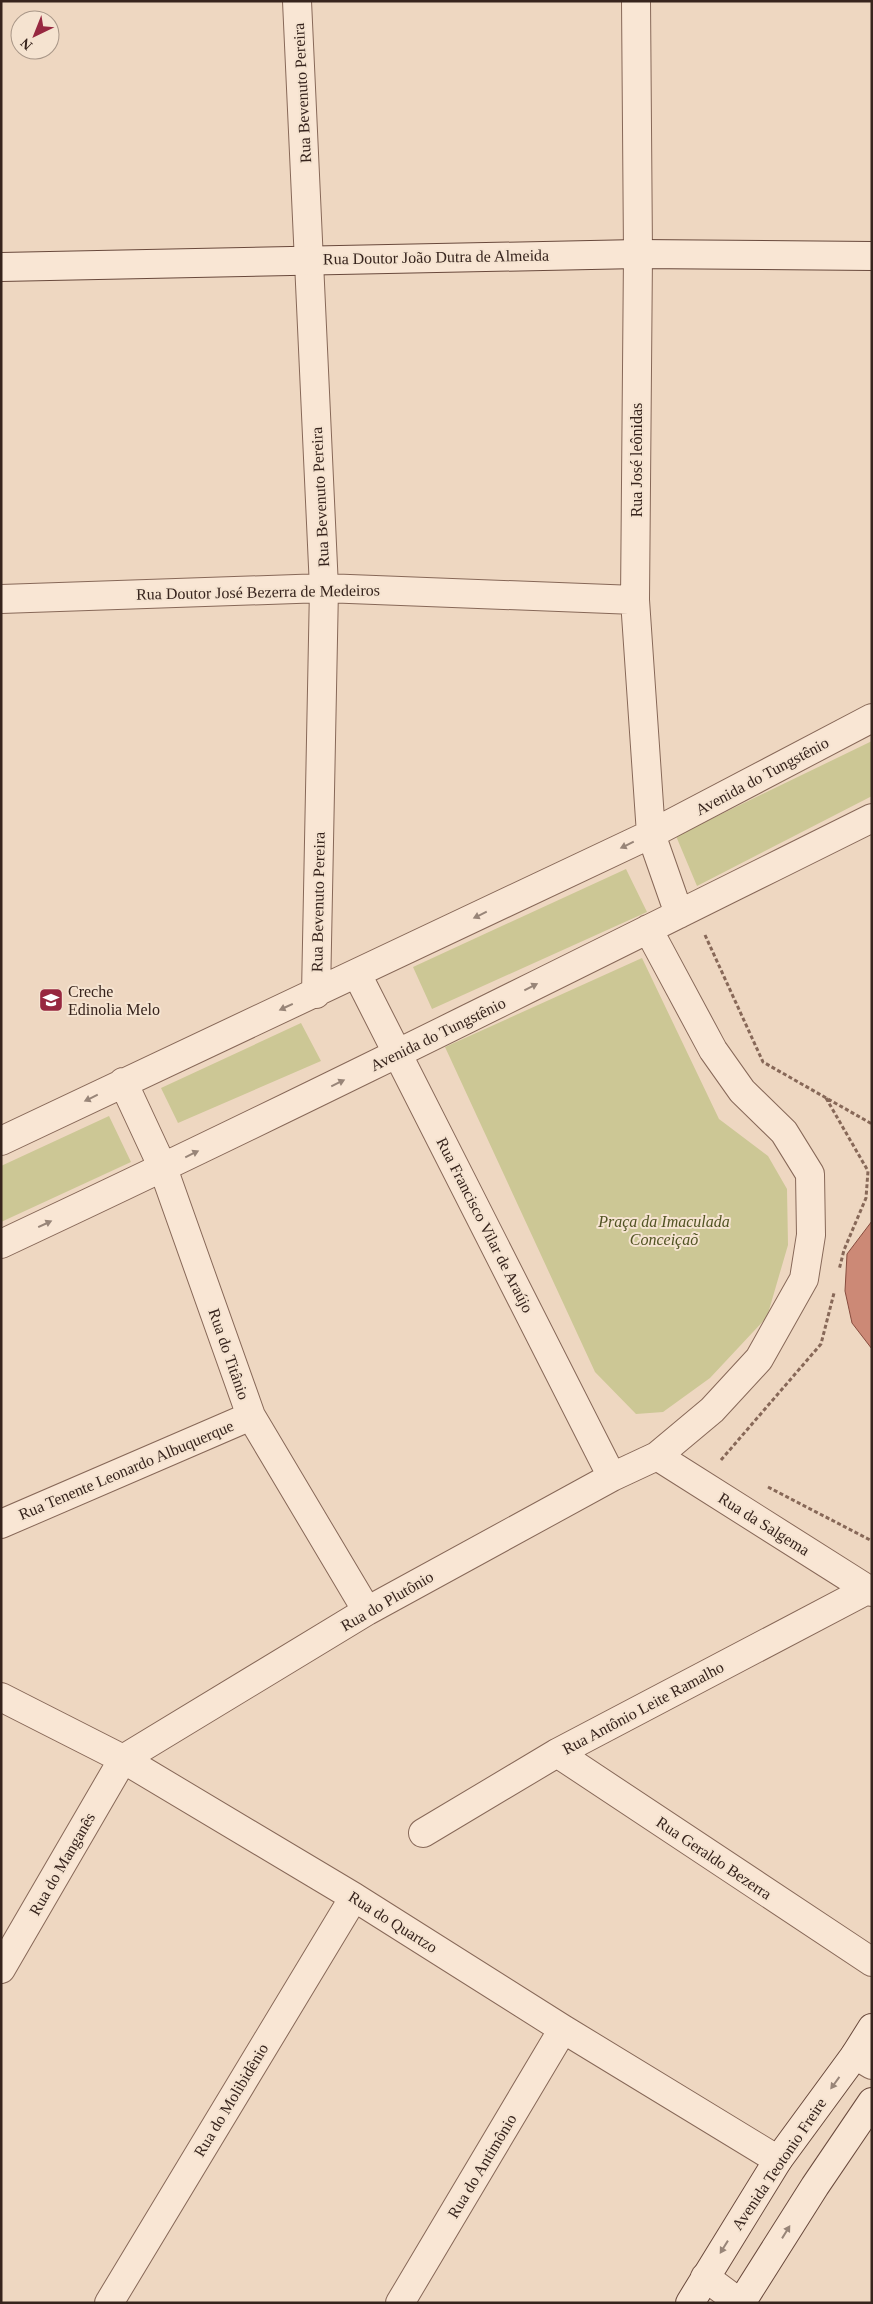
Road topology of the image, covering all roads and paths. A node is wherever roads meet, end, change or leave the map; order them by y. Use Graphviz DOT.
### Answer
graph roads {
  1 [pos="297,1"];
  2 [pos="636,1"];
  3 [pos="638,254"];
  4 [pos="872,256"];
  5 [pos="309,259"];
  6 [pos="1,267"];
  7 [pos="324,588"];
  8 [pos="1,598"];
  9 [pos="635,600"];
  10 [pos="872,718"];
  11 [pos="872,818"];
  12 [pos="651,834"];
  13 [pos="679,914"];
  14 [pos="648,929"];
  15 [pos="703,931"];
  16 [pos="357,974"];
  17 [pos="316,994"];
  18 [pos="398,1054"];
  19 [pos="123,1082"];
  20 [pos="826,1098"];
  21 [pos="872,1124"];
  22 [pos="1,1141"];
  23 [pos="164,1168"];
  24 [pos="1,1244"];
  25 [pos="837,1278"];
  26 [pos="835,1288"];
  27 [pos="250,1416"];
  28 [pos="656,1456"];
  29 [pos="728,1466"];
  30 [pos="612,1477"];
  31 [pos="762,1483"];
  32 [pos="1,1524"];
  33 [pos="872,1540"];
  34 [pos="869,1591"];
  35 [pos="367,1611"];
  36 [pos="1,1697"];
  37 [pos="557,1754"];
  38 [pos="123,1759"];
  39 [pos="423,1833"];
  40 [pos="354,1897"];
  41 [pos="872,1962"];
  42 [pos="1,1969"];
  43 [pos="872,2028"];
  44 [pos="563,2029"];
  45 [pos="863,2060"];
  46 [pos="872,2102"];
  47 [pos="778,2160"];
  48 [pos="705,2277"];
  49 [pos="109,2303"];
  50 [pos="400,2303"];
  51 [pos="690,2303"];
  52 [pos="741,2303"];
  1 -- 5 [label="street, Rua Bevenuto Pereira"];
  2 -- 3 [label="street, Rua José leônidas"];
  3 -- 4 [label="street, Rua Doutor João Dutra de Almeida"];
  3 -- 5 [label="street, Rua Doutor João Dutra de Almeida"];
  3 -- 9 [label="street, Rua José leônidas"];
  5 -- 6 [label="street, Rua Doutor João Dutra de Almeida"];
  5 -- 7 [label="street, Rua Bevenuto Pereira"];
  7 -- 8 [label="street, Rua Doutor José Bezerra de Medeiros"];
  7 -- 9 [label="street, Rua Doutor José Bezerra de Medeiros"];
  7 -- 17 [label="street, Rua Bevenuto Pereira"];
  9 -- 12 [label="street, Rua José leônidas"];
  10 -- 12 [label="street, Avenida do Tungstênio"];
  11 -- 13 [label="street, Avenida do Tungstênio"];
  12 -- 13 [label="street, Rua José leônidas"];
  12 -- 16 [label="street, Avenida do Tungstênio, one-way"];
  13 -- 14 [label="street, Avenida do Tungstênio"];
  18 -- 14 [label="street, Avenida do Tungstênio, one-way"];
  14 -- 28 [label="street"];
  15 -- 20 [label="path"];
  16 -- 17 [label="street, Avenida do Tungstênio"];
  16 -- 18 [label="street, Rua Francisco Vilar de Araújo"];
  17 -- 19 [label="street, Avenida do Tungstênio, one-way"];
  23 -- 18 [label="street, Avenida do Tungstênio, one-way"];
  18 -- 30 [label="street, Rua Francisco Vilar de Araújo"];
  19 -- 22 [label="street, Avenida do Tungstênio, one-way"];
  19 -- 23 [label="street, Rua do Titânio"];
  20 -- 21 [label="path"];
  20 -- 25 [label="path"];
  24 -- 23 [label="street, Avenida do Tungstênio, one-way"];
  23 -- 27 [label="street, Rua do Titânio"];
  26 -- 29 [label="path"];
  27 -- 32 [label="street, Rua Tenente Leonardo Albuquerque"];
  27 -- 35 [label="street, Rua do Titânio"];
  28 -- 30 [label="street, Rua do Plutônio"];
  28 -- 34 [label="street, Rua da Salgema"];
  30 -- 35 [label="street, Rua do Plutônio"];
  31 -- 33 [label="path"];
  34 -- 37 [label="street, Rua Antônio Leite Ramalho"];
  35 -- 38 [label="street, Rua do Plutônio"];
  36 -- 38 [label="street, Rua do Quartzo"];
  37 -- 39 [label="street, Rua Antônio Leite Ramalho"];
  37 -- 41 [label="street, Rua Geraldo Bezerra"];
  38 -- 40 [label="street, Rua do Quartzo"];
  38 -- 42 [label="street, Rua do Manganês"];
  40 -- 44 [label="street, Rua do Quartzo"];
  40 -- 49 [label="street, Rua do Molibidênio"];
  43 -- 45 [label="street, Avenida Teotonio Freire"];
  44 -- 47 [label="street, Rua do Quartzo"];
  44 -- 50 [label="street, Rua do Antimônio"];
  45 -- 47 [label="street, Avenida Teotonio Freire, one-way"];
  52 -- 46 [label="street, one-way"];
  47 -- 48 [label="street, Avenida Teotonio Freire, one-way"];
  48 -- 51 [label="street, Avenida Teotonio Freire"];
  48 -- 52 [label="street"];
}
